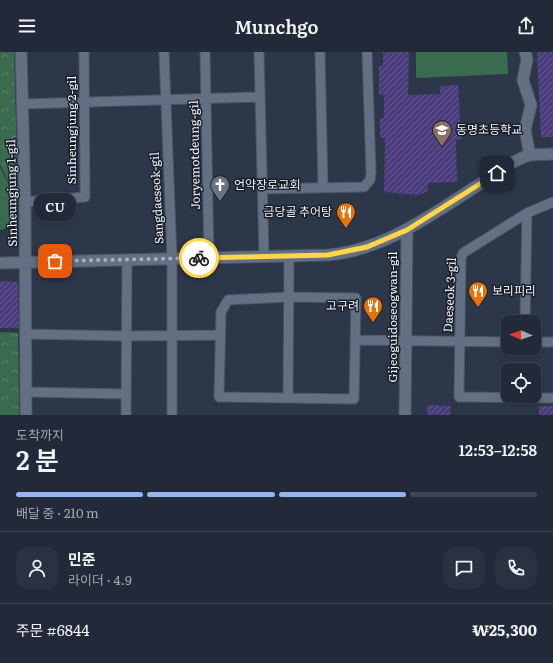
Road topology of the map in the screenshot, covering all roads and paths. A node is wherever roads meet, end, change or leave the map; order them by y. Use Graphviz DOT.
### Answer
graph roads {
  1 [pos="21,52"];
  2 [pos="84,52"];
  3 [pos="164,52"];
  4 [pos="205,52"];
  5 [pos="259,52"];
  6 [pos="320,52"];
  7 [pos="367,52"];
  8 [pos="525,52"];
  9 [pos="260,97"];
  10 [pos="206,99"];
  11 [pos="165,100"];
  12 [pos="85,102"];
  13 [pos="23,104"];
  14 [pos="530,154"];
  15 [pos="553,154"];
  16 [pos="262,188"];
  17 [pos="323,188"];
  18 [pos="25,202"];
  19 [pos="553,202"];
  20 [pos="527,213"];
  21 [pos="407,230"];
  22 [pos="264,256"];
  23 [pos="289,256"];
  24 [pos="209,257"];
  25 [pos="172,258"];
  26 [pos="127,260"];
  27 [pos="26,262"];
  28 [pos="0,263"];
  29 [pos="288,297"];
  30 [pos="525,315"];
  31 [pos="26,334"];
  32 [pos="219,335"];
  33 [pos="127,336"];
  34 [pos="172,336"];
  35 [pos="355,340"];
  36 [pos="406,341"];
  37 [pos="460,341"];
  38 [pos="501,342"];
  39 [pos="541,342"];
  40 [pos="553,342"];
  41 [pos="25,392"];
  42 [pos="126,394"];
  43 [pos="288,398"];
  44 [pos="553,398"];
  45 [pos="26,415"];
  46 [pos="126,415"];
  47 [pos="172,415"];
  48 [pos="405,415"];
  1 -- 13 [label="street, Sinheungjung 1-gil"];
  2 -- 12 [label="street, Sinheungjung 2-gil"];
  3 -- 11 [label="street, Sangdaeseok-gil"];
  4 -- 10 [label="street, Joryemotdeung-gil"];
  5 -- 9 [label="street"];
  6 -- 17 [label="street"];
  7 -- 17 [label="street"];
  8 -- 14 [label="street"];
  9 -- 10 [label="street"];
  9 -- 16 [label="street"];
  10 -- 11 [label="street"];
  10 -- 24 [label="street, Joryemotdeung-gil"];
  11 -- 12 [label="street"];
  11 -- 25 [label="street, Sangdaeseok-gil"];
  12 -- 13 [label="street"];
  12 -- 18 [label="street, Sinheungjung 2-gil"];
  13 -- 18 [label="street, Sinheungjung 1-gil"];
  14 -- 15 [label="street"];
  14 -- 21 [label="street"];
  16 -- 17 [label="street"];
  16 -- 22 [label="street"];
  18 -- 27 [label="street, Sinheungjung 1-gil"];
  19 -- 20 [label="street, Daeseok 3-gil"];
  20 -- 30 [label="street"];
  20 -- 37 [label="street, Daeseok 3-gil"];
  21 -- 23 [label="street"];
  21 -- 36 [label="street, Gijeoguidoseogwan-gil"];
  22 -- 23 [label="street"];
  22 -- 24 [label="street"];
  23 -- 29 [label="street"];
  24 -- 25 [label="street"];
  25 -- 26 [label="street"];
  25 -- 34 [label="street, Sangdaeseok-gil"];
  26 -- 27 [label="street"];
  26 -- 33 [label="street"];
  27 -- 28 [label="street"];
  27 -- 31 [label="street, Sinheungjung 1-gil"];
  29 -- 32 [label="street"];
  29 -- 35 [label="street"];
  29 -- 43 [label="street"];
  31 -- 33 [label="street"];
  31 -- 41 [label="street, Sinheungjung 1-gil"];
  32 -- 34 [label="street"];
  32 -- 43 [label="street"];
  33 -- 34 [label="street"];
  33 -- 42 [label="street"];
  34 -- 47 [label="street, Sangdaeseok-gil"];
  35 -- 36 [label="street, Daeseok 3-gil"];
  35 -- 43 [label="street"];
  36 -- 37 [label="street, Daeseok 3-gil"];
  36 -- 48 [label="street, Gijeoguidoseogwan-gil"];
  37 -- 38 [label="street, Daeseok 3-gil"];
  37 -- 44 [label="street, Daeseok 3-gil"];
  39 -- 40 [label="street"];
  41 -- 42 [label="street"];
  41 -- 45 [label="street, Sinheungjung 1-gil"];
  42 -- 46 [label="street"];
}
